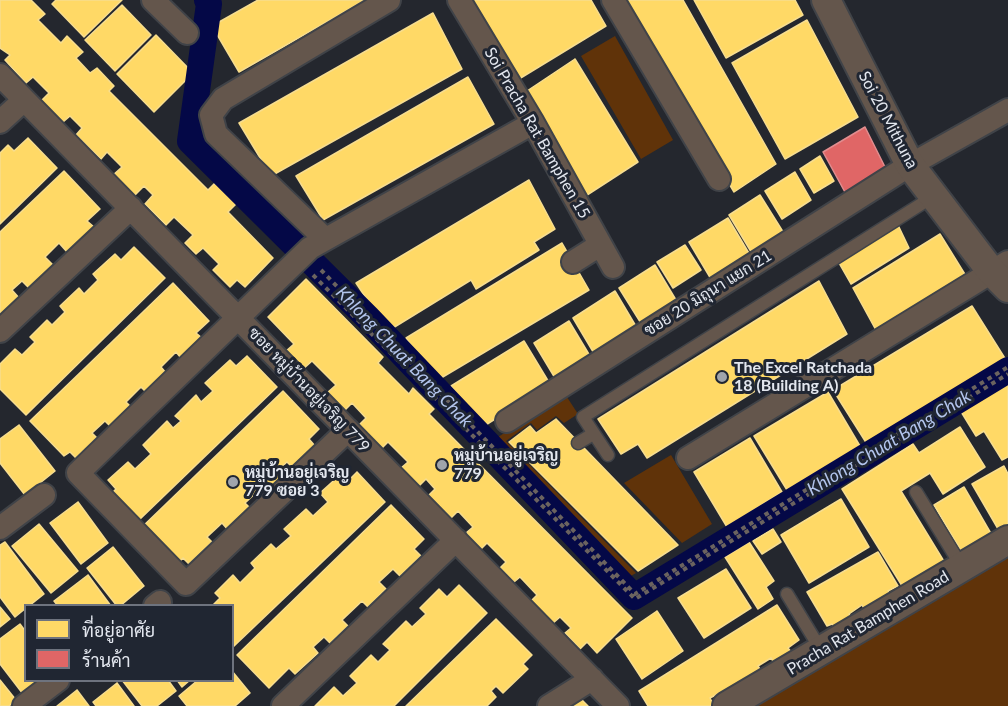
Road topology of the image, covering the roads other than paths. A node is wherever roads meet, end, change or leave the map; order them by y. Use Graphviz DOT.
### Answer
graph roads {
  1 [pos="153,0"];
  2 [pos="389,0"];
  3 [pos="459,0"];
  4 [pos="613,0"];
  5 [pos="826,0"];
  6 [pos="188,33"];
  7 [pos="0,75"];
  8 [pos="24,100"];
  9 [pos="1008,110"];
  10 [pos="0,122"];
  11 [pos="533,123"];
  12 [pos="910,165"];
  13 [pos="719,179"];
  14 [pos="934,195"];
  15 [pos="130,208"];
  16 [pos="600,245"];
  17 [pos="309,249"];
  18 [pos="573,262"];
  19 [pos="613,267"];
  20 [pos="1002,274"];
  21 [pos="238,318"];
  22 [pos="0,331"];
  23 [pos="507,421"];
  24 [pos="348,430"];
  25 [pos="601,438"];
  26 [pos="578,443"];
  27 [pos="608,455"];
  28 [pos="688,458"];
  29 [pos="916,492"];
  30 [pos="44,495"];
  31 [pos="0,528"];
  32 [pos="456,540"];
  33 [pos="1008,540"];
  34 [pos="962,567"];
  35 [pos="788,594"];
  36 [pos="821,650"];
  37 [pos="592,679"];
  38 [pos="57,682"];
  39 [pos="24,706"];
  40 [pos="283,706"];
  41 [pos="549,706"];
  42 [pos="618,706"];
  43 [pos="728,706"];
  1 -- 6 [label="street"];
  2 -- 17 [label="street"];
  3 -- 11 [label="street, Soi Pracha Rat Bamphen 15"];
  4 -- 13 [label="street"];
  5 -- 12 [label="street, Soi 20 Mithuna"];
  7 -- 8 [label="street, ซอย หมู่บ้านอยู่เจริญ 779"];
  8 -- 10 [label="street"];
  8 -- 15 [label="street, ซอย หมู่บ้านอยู่เจริญ 779"];
  9 -- 12 [label="street, ซอย 20 มิถุนา แยก 21"];
  11 -- 16 [label="street, Soi Pracha Rat Bamphen 15"];
  11 -- 17 [label="street"];
  12 -- 14 [label="street, Soi 20 Mithuna"];
  12 -- 23 [label="street, ซอย 20 มิถุนา แยก 21"];
  14 -- 20 [label="street, Soi 20 Mithuna"];
  14 -- 25 [label="lane"];
  15 -- 21 [label="street, ซอย หมู่บ้านอยู่เจริญ 779"];
  15 -- 22 [label="street"];
  16 -- 18 [label="street"];
  16 -- 19 [label="street, Soi Pracha Rat Bamphen 15"];
  17 -- 21 [label="street"];
  20 -- 28 [label="street"];
  21 -- 24 [label="street, ซอย หมู่บ้านอยู่เจริญ 779"];
  21 -- 24 [label="street"];
  24 -- 32 [label="street, ซอย หมู่บ้านอยู่เจริญ 779"];
  25 -- 26 [label="lane"];
  25 -- 27 [label="lane"];
  29 -- 34 [label="lane"];
  30 -- 31 [label="street"];
  32 -- 37 [label="street, ซอย หมู่บ้านอยู่เจริญ 779"];
  32 -- 40 [label="street"];
  33 -- 34 [label="street, Pracha Rat Bamphen Road"];
  34 -- 36 [label="street, Pracha Rat Bamphen Road"];
  35 -- 36 [label="lane"];
  36 -- 43 [label="street, Pracha Rat Bamphen Road"];
  37 -- 41 [label="street"];
  37 -- 42 [label="street, ซอย หมู่บ้านอยู่เจริญ 779"];
  38 -- 39 [label="street"];
}
